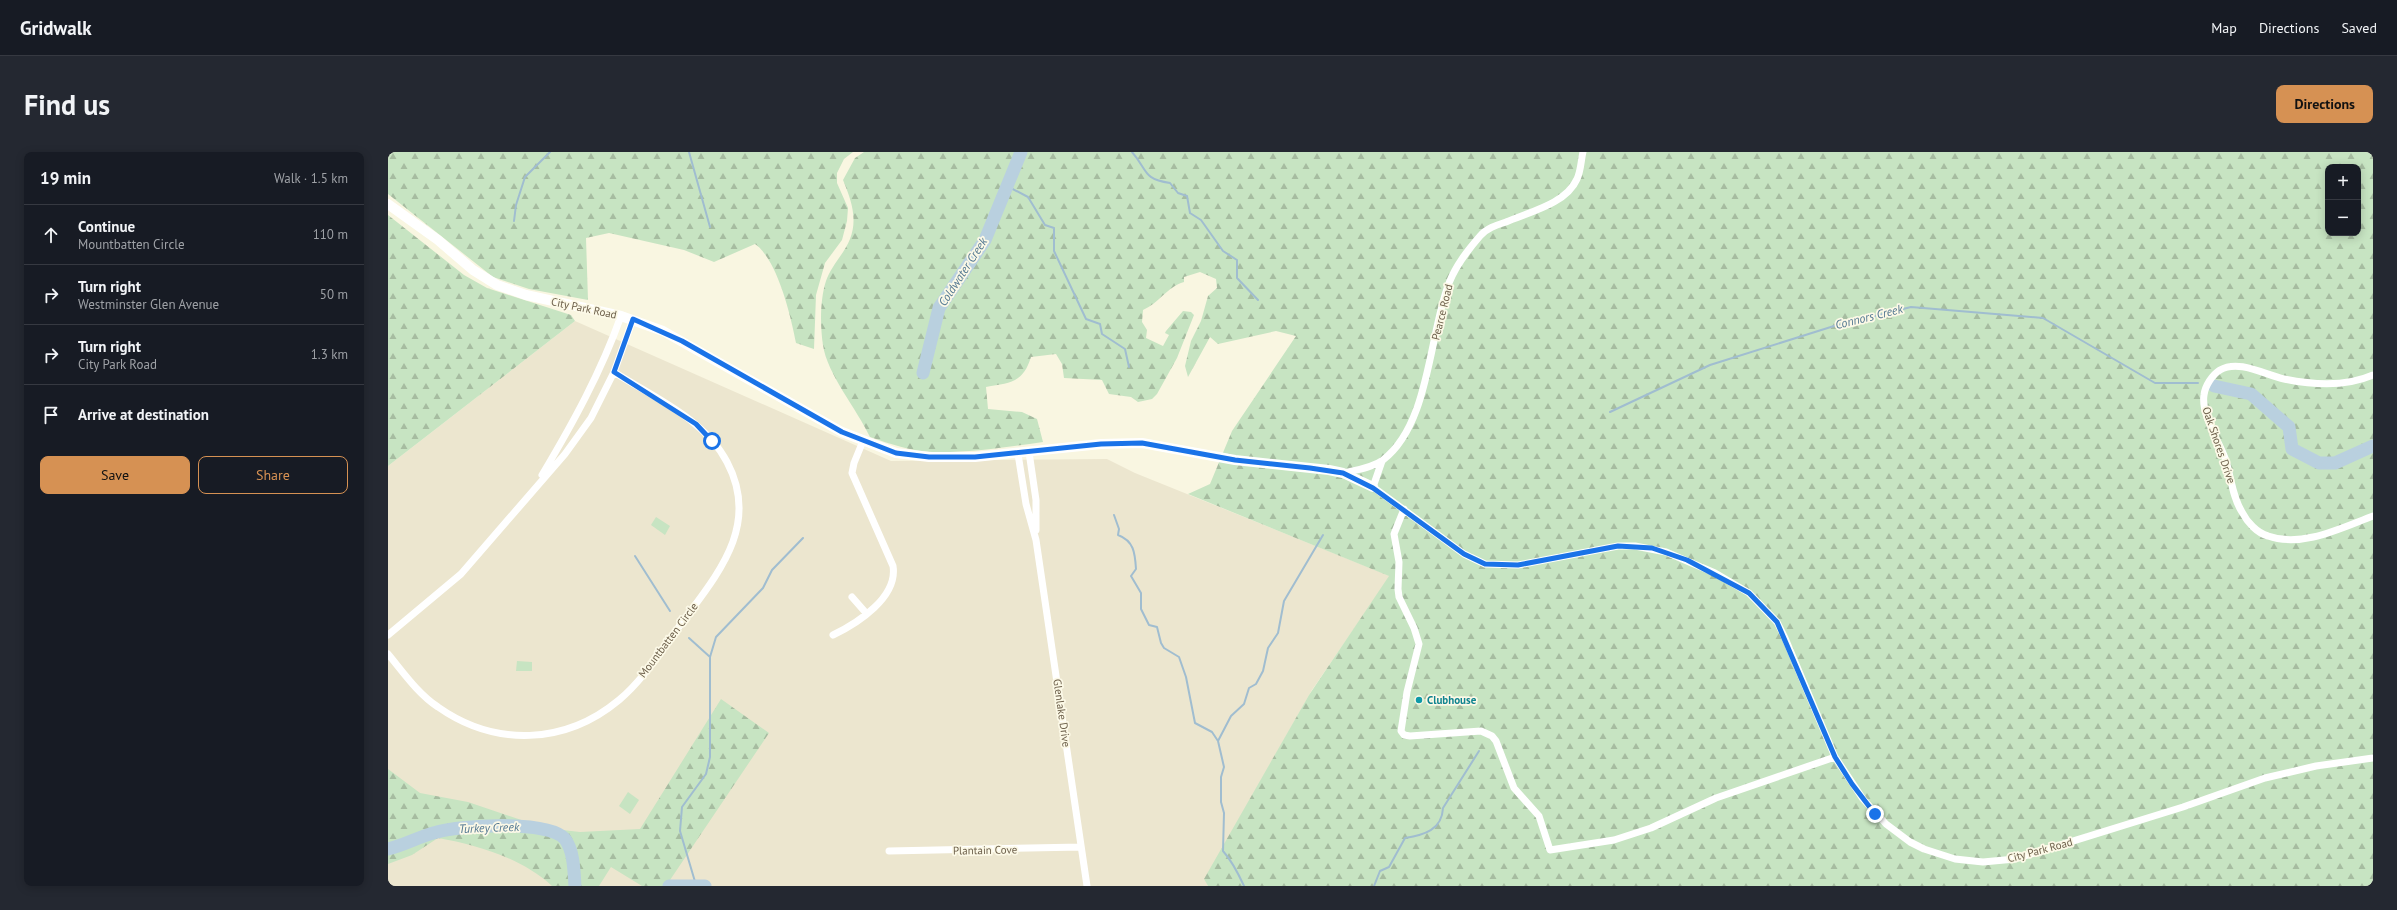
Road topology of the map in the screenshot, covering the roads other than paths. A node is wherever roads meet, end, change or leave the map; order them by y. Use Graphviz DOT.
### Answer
graph roads {
  1 [pos="1583,152"];
  2 [pos="388,204"];
  3 [pos="621,316"];
  4 [pos="633,319"];
  5 [pos="614,372"];
  6 [pos="2373,375"];
  7 [pos="863,441"];
  8 [pos="1029,452"];
  9 [pos="1018,454"];
  10 [pos="1382,461"];
  11 [pos="1343,473"];
  12 [pos="1373,488"];
  13 [pos="534,489"];
  14 [pos="1404,509"];
  15 [pos="2373,516"];
  16 [pos="1036,540"];
  17 [pos="852,597"];
  18 [pos="866,613"];
  19 [pos="388,635"];
  20 [pos="833,635"];
  21 [pos="388,654"];
  22 [pos="1835,757"];
  23 [pos="2373,758"];
  24 [pos="1081,847"];
  25 [pos="889,851"];
  26 [pos="1087,886"];
  1 -- 10 [label="street, Pearce Road"];
  2 -- 3 [label="street, City Park Road"];
  3 -- 4 [label="street, City Park Road"];
  3 -- 13 [label="street"];
  4 -- 5 [label="street"];
  4 -- 7 [label="street, City Park Road"];
  5 -- 13 [label="street"];
  5 -- 21 [label="street, Mountbatten Circle"];
  6 -- 15 [label="street, Oak Shores Drive"];
  7 -- 9 [label="street, City Park Road"];
  7 -- 18 [label="street"];
  8 -- 9 [label="street, City Park Road"];
  8 -- 11 [label="street, City Park Road"];
  8 -- 16 [label="street, Glenlake Drive"];
  9 -- 16 [label="street, Glenlake Drive"];
  10 -- 11 [label="street, Pearce Road"];
  10 -- 12 [label="street"];
  11 -- 12 [label="street, City Park Road"];
  12 -- 14 [label="street, City Park Road"];
  13 -- 19 [label="street"];
  14 -- 22 [label="street, City Park Road"];
  14 -- 22 [label="street"];
  16 -- 24 [label="street, Glenlake Drive"];
  17 -- 18 [label="street"];
  18 -- 20 [label="street"];
  22 -- 23 [label="street, City Park Road"];
  24 -- 25 [label="street, Plantain Cove"];
  24 -- 26 [label="street, Glenlake Drive"];
}
